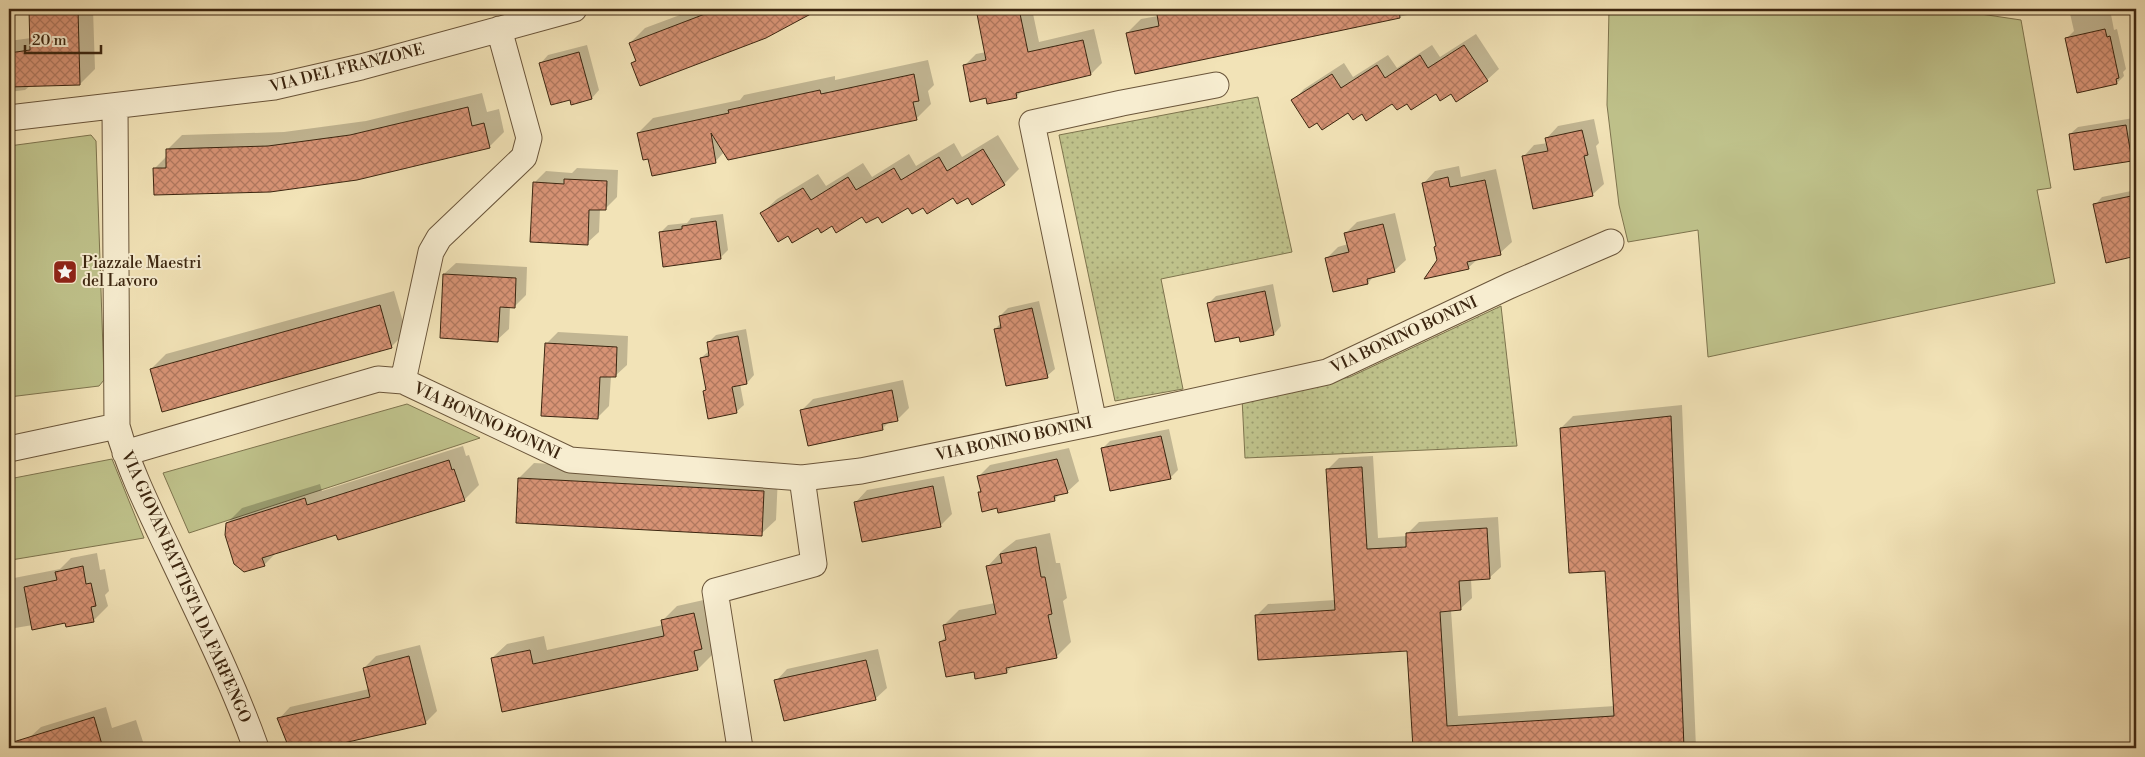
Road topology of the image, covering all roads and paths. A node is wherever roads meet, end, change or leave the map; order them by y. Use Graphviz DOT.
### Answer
graph roads {
  1 [pos="574,9"];
  2 [pos="499,29"];
  3 [pos="1216,85"];
  4 [pos="115,107"];
  5 [pos="9,118"];
  6 [pos="1611,242"];
  7 [pos="403,381"];
  8 [pos="1094,423"];
  9 [pos="117,426"];
  10 [pos="9,449"];
  11 [pos="125,453"];
  12 [pos="802,478"];
  13 [pos="256,748"];
  14 [pos="740,748"];
  1 -- 2 [label="street, VIA DEL FRANZONE"];
  2 -- 4 [label="street, VIA DEL FRANZONE"];
  2 -- 7 [label="street, VIA BONINO BONINI"];
  3 -- 8 [label="street"];
  4 -- 5 [label="street"];
  4 -- 9 [label="street"];
  6 -- 8 [label="street, VIA BONINO BONINI"];
  7 -- 11 [label="street, VIA BONINO BONINI"];
  7 -- 12 [label="street, VIA BONINO BONINI"];
  8 -- 12 [label="street, VIA BONINO BONINI"];
  9 -- 10 [label="street"];
  9 -- 11 [label="street, VIA GIOVAN BATTISTA DA FARFENGO"];
  11 -- 13 [label="street, VIA GIOVAN BATTISTA DA FARFENGO"];
  12 -- 14 [label="street"];
}
